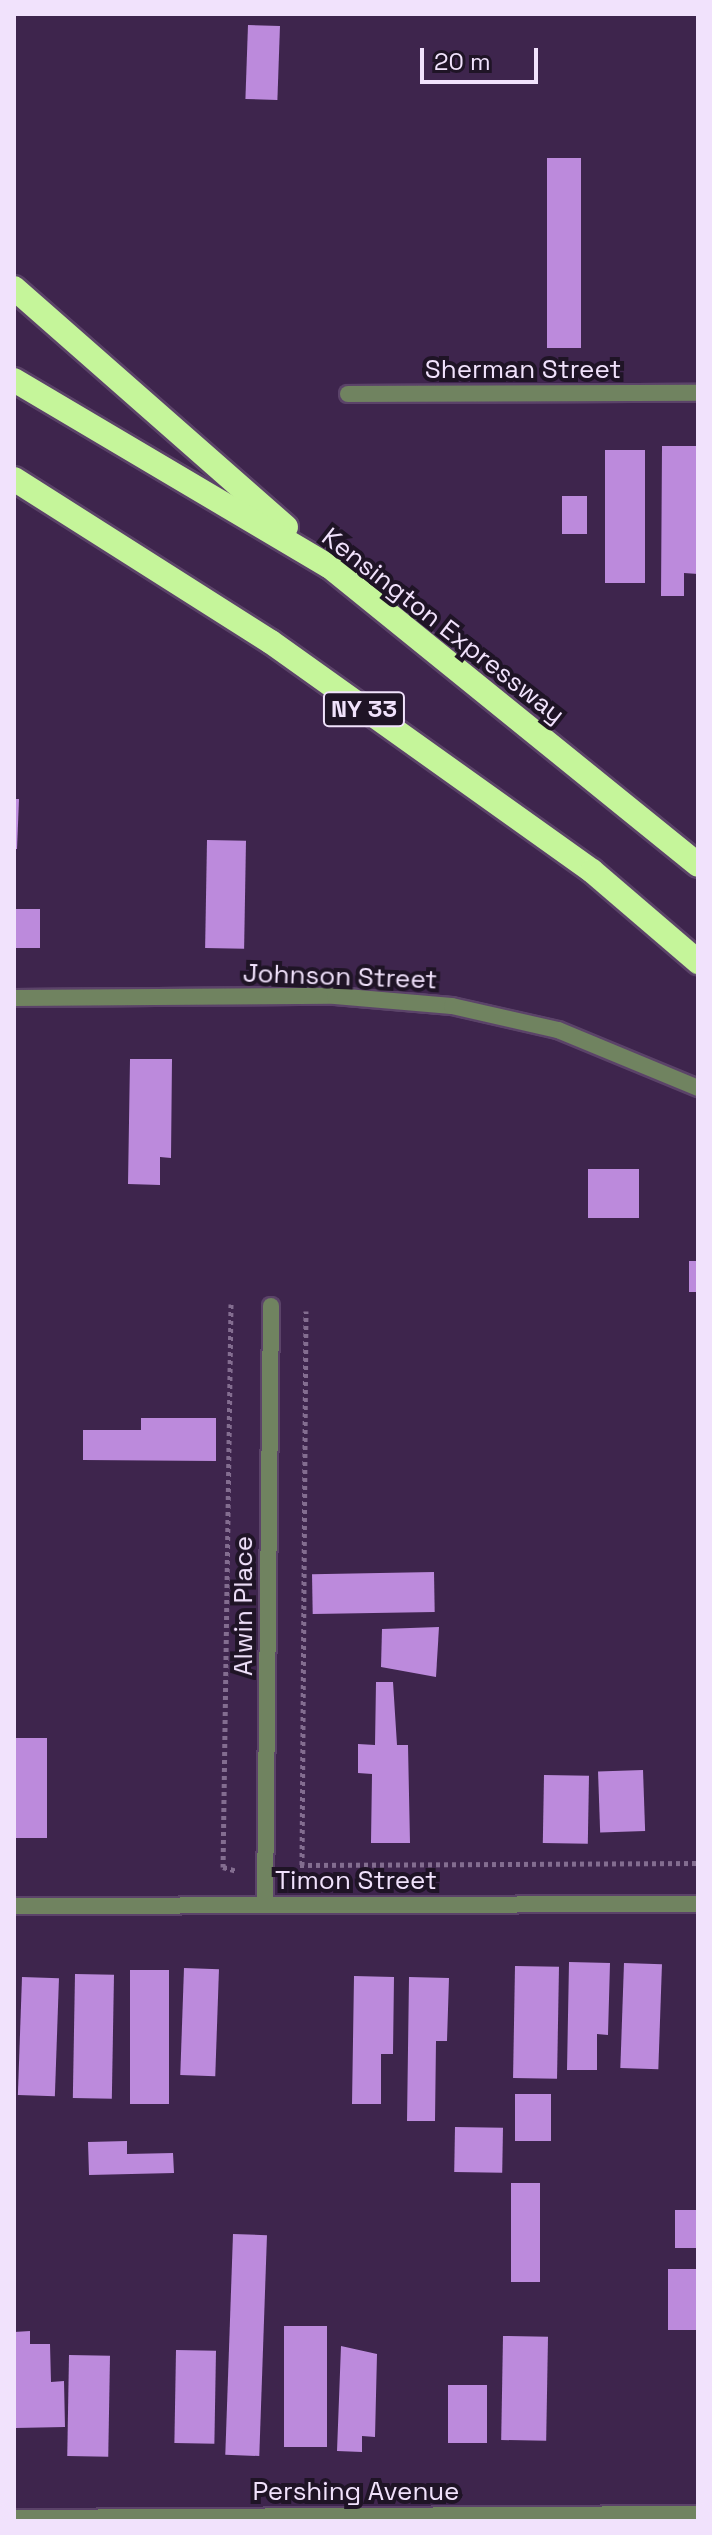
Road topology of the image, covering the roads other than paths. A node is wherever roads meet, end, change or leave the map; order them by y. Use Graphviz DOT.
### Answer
graph roads {
  1 [pos="14,288"];
  2 [pos="14,380"];
  3 [pos="698,393"];
  4 [pos="348,394"];
  5 [pos="14,479"];
  6 [pos="329,566"];
  7 [pos="698,865"];
  8 [pos="698,962"];
  9 [pos="14,998"];
  10 [pos="698,1088"];
  11 [pos="271,1306"];
  12 [pos="698,1904"];
  13 [pos="265,1905"];
  14 [pos="14,1906"];
  15 [pos="698,2514"];
  16 [pos="14,2518"];
  1 -- 6 [label="highway"];
  2 -- 6 [label="highway, Kensington Expressway"];
  3 -- 4 [label="street, Sherman Street"];
  5 -- 8 [label="highway, NY 33"];
  6 -- 7 [label="highway, Kensington Expressway"];
  9 -- 10 [label="street, Johnson Street"];
  11 -- 13 [label="street, Alwin Place"];
  12 -- 13 [label="street, Timon Street"];
  13 -- 14 [label="street, Timon Street"];
  15 -- 16 [label="street, Pershing Avenue"];
}
